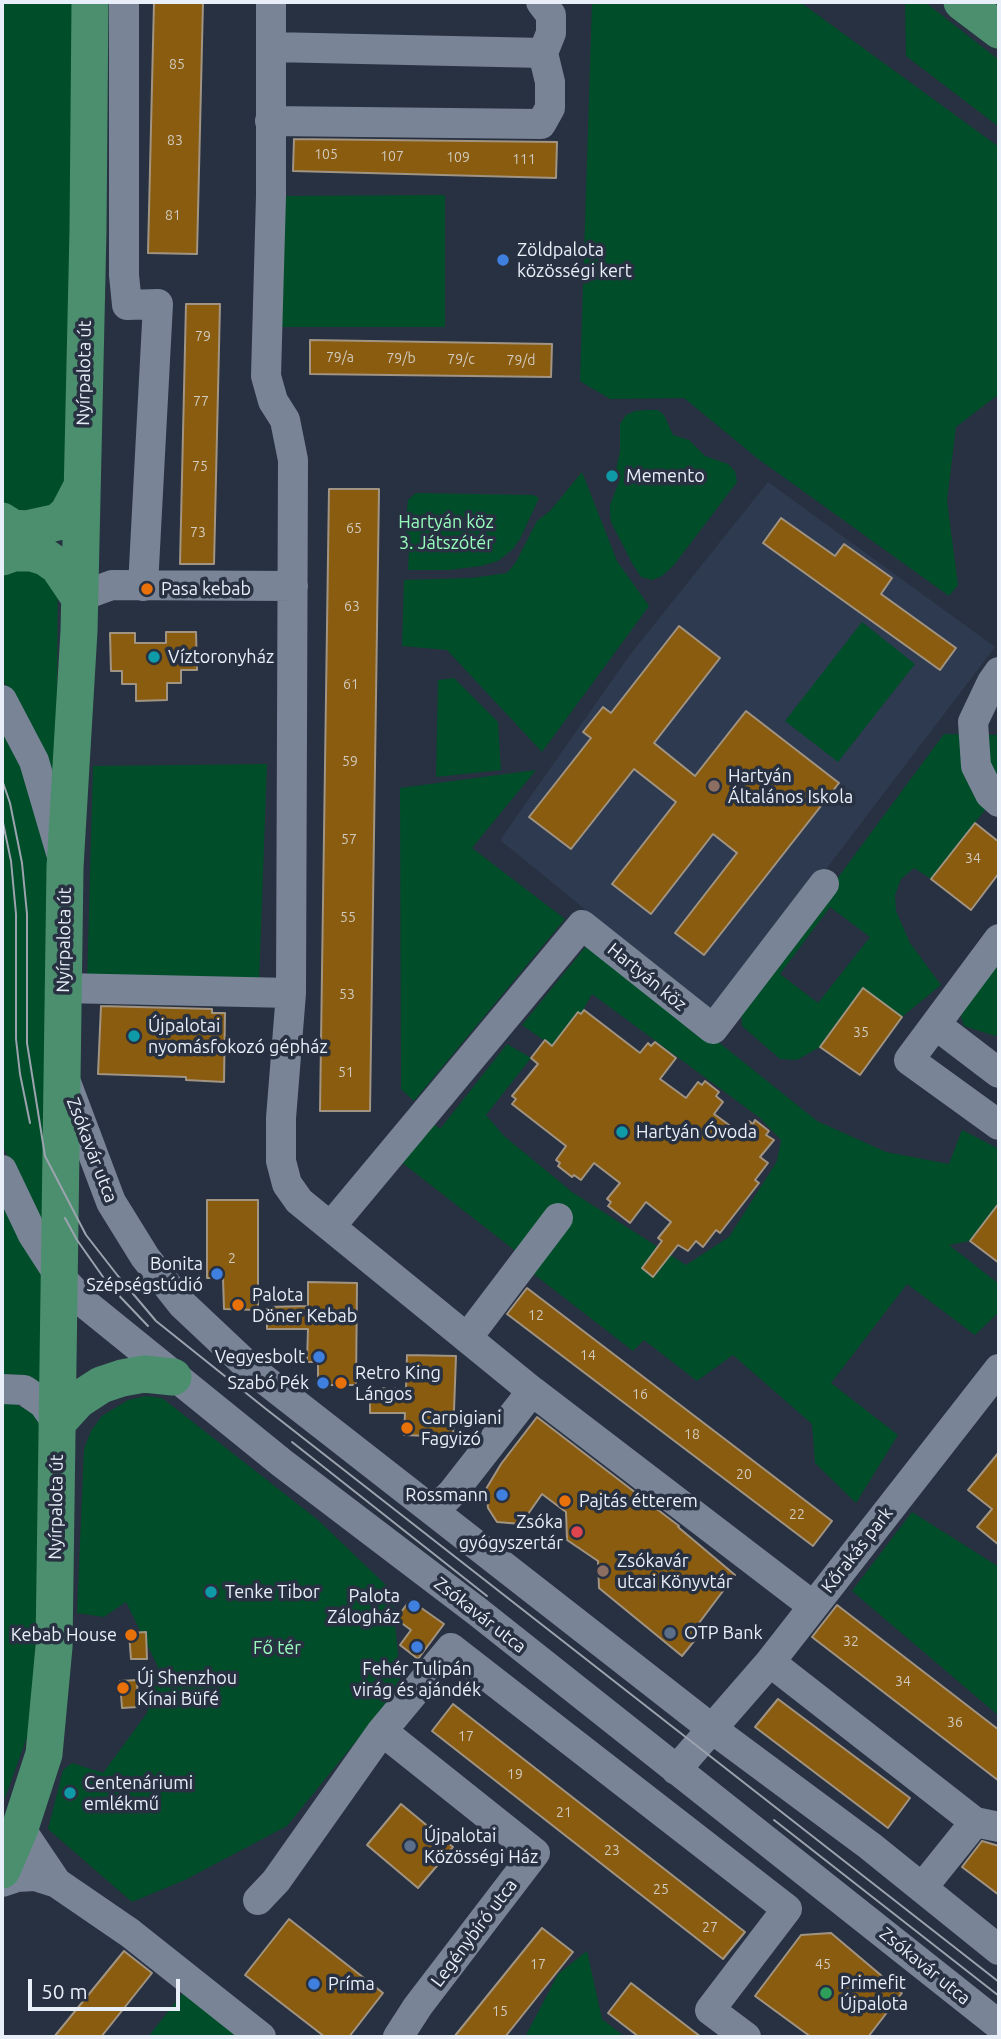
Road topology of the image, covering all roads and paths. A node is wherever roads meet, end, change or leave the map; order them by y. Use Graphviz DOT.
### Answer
graph roads {
  1 [pos="90,2"];
  2 [pos="124,2"];
  3 [pos="271,2"];
  4 [pos="541,2"];
  5 [pos="962,2"];
  6 [pos="999,30"];
  7 [pos="271,47"];
  8 [pos="543,54"];
  9 [pos="270,121"];
  10 [pos="81,488"];
  11 [pos="2,521"];
  12 [pos="2,557"];
  13 [pos="143,586"];
  14 [pos="293,586"];
  15 [pos="79,597"];
  16 [pos="999,672"];
  17 [pos="2,700"];
  18 [pos="999,802"];
  19 [pos="65,867"];
  20 [pos="824,884"];
  21 [pos="999,939"];
  22 [pos="63,988"];
  23 [pos="290,993"];
  24 [pos="936,1025"];
  25 [pos="61,1068"];
  26 [pos="999,1073"];
  27 [pos="999,1125"];
  28 [pos="2,1170"];
  29 [pos="558,1218"];
  30 [pos="331,1226"];
  31 [pos="61,1277"];
  32 [pos="467,1338"];
  33 [pos="999,1369"];
  34 [pos="173,1377"];
  35 [pos="2,1389"];
  36 [pos="533,1391"];
  37 [pos="57,1423"];
  38 [pos="435,1510"];
  39 [pos="813,1606"];
  40 [pos="770,1662"];
  41 [pos="711,1728"];
  42 [pos="382,1731"];
  43 [pos="676,1770"];
  44 [pos="987,1824"];
  45 [pos="20,1828"];
  46 [pos="2,1870"];
  47 [pos="2,1882"];
  48 [pos="57,1883"];
  49 [pos="922,1888"];
  50 [pos="258,1900"];
  51 [pos="999,1950"];
  52 [pos="999,2025"];
  53 [pos="261,2037"];
  54 [pos="398,2037"];
  55 [pos="746,2037"];
  1 -- 10 [label="main road, Nyírpalota út"];
  2 -- 13 [label="street"];
  3 -- 7 [label="street"];
  4 -- 8 [label="street"];
  5 -- 6 [label="main road"];
  7 -- 8 [label="street"];
  7 -- 9 [label="street"];
  8 -- 9 [label="street"];
  9 -- 14 [label="street"];
  10 -- 11 [label="main road"];
  10 -- 15 [label="main road, Nyírpalota út"];
  12 -- 15 [label="main road"];
  13 -- 14 [label="street"];
  13 -- 15 [label="street"];
  14 -- 23 [label="street"];
  15 -- 19 [label="main road, Nyírpalota út"];
  16 -- 18 [label="street"];
  17 -- 19 [label="street"];
  19 -- 22 [label="main road, Nyírpalota út"];
  20 -- 30 [label="street, Hartyán köz"];
  21 -- 24 [label="street"];
  22 -- 23 [label="street"];
  22 -- 25 [label="main road, Nyírpalota út"];
  23 -- 30 [label="street"];
  24 -- 26 [label="street"];
  24 -- 27 [label="street"];
  25 -- 31 [label="main road, Nyírpalota út"];
  25 -- 38 [label="street, Zsókavár utca"];
  28 -- 31 [label="street, Zsókavár utca"];
  29 -- 32 [label="street"];
  30 -- 32 [label="street"];
  31 -- 34 [label="street, Zsókavár utca"];
  31 -- 37 [label="main road, Nyírpalota út"];
  32 -- 36 [label="street"];
  33 -- 39 [label="street, Kőrakás park"];
  34 -- 37 [label="main road"];
  34 -- 43 [label="street, Zsókavár utca"];
  35 -- 37 [label="street"];
  36 -- 38 [label="street"];
  36 -- 39 [label="street"];
  37 -- 45 [label="main road, Nyírpalota út"];
  38 -- 41 [label="street, Zsókavár utca"];
  39 -- 40 [label="street, Kőrakás park"];
  40 -- 41 [label="street, Kőrakás park"];
  40 -- 44 [label="street"];
  41 -- 43 [label="street, Kőrakás park"];
  41 -- 49 [label="street, Zsókavár utca"];
  42 -- 50 [label="street"];
  42 -- 54 [label="street, Legénybíró utca"];
  42 -- 55 [label="street"];
  43 -- 52 [label="street, Zsókavár utca"];
  44 -- 49 [label="street"];
  45 -- 46 [label="main road, Nyírpalota út"];
  45 -- 48 [label="street"];
  47 -- 48 [label="street"];
  48 -- 53 [label="street"];
  49 -- 51 [label="street, Zsókavár utca"];
}
